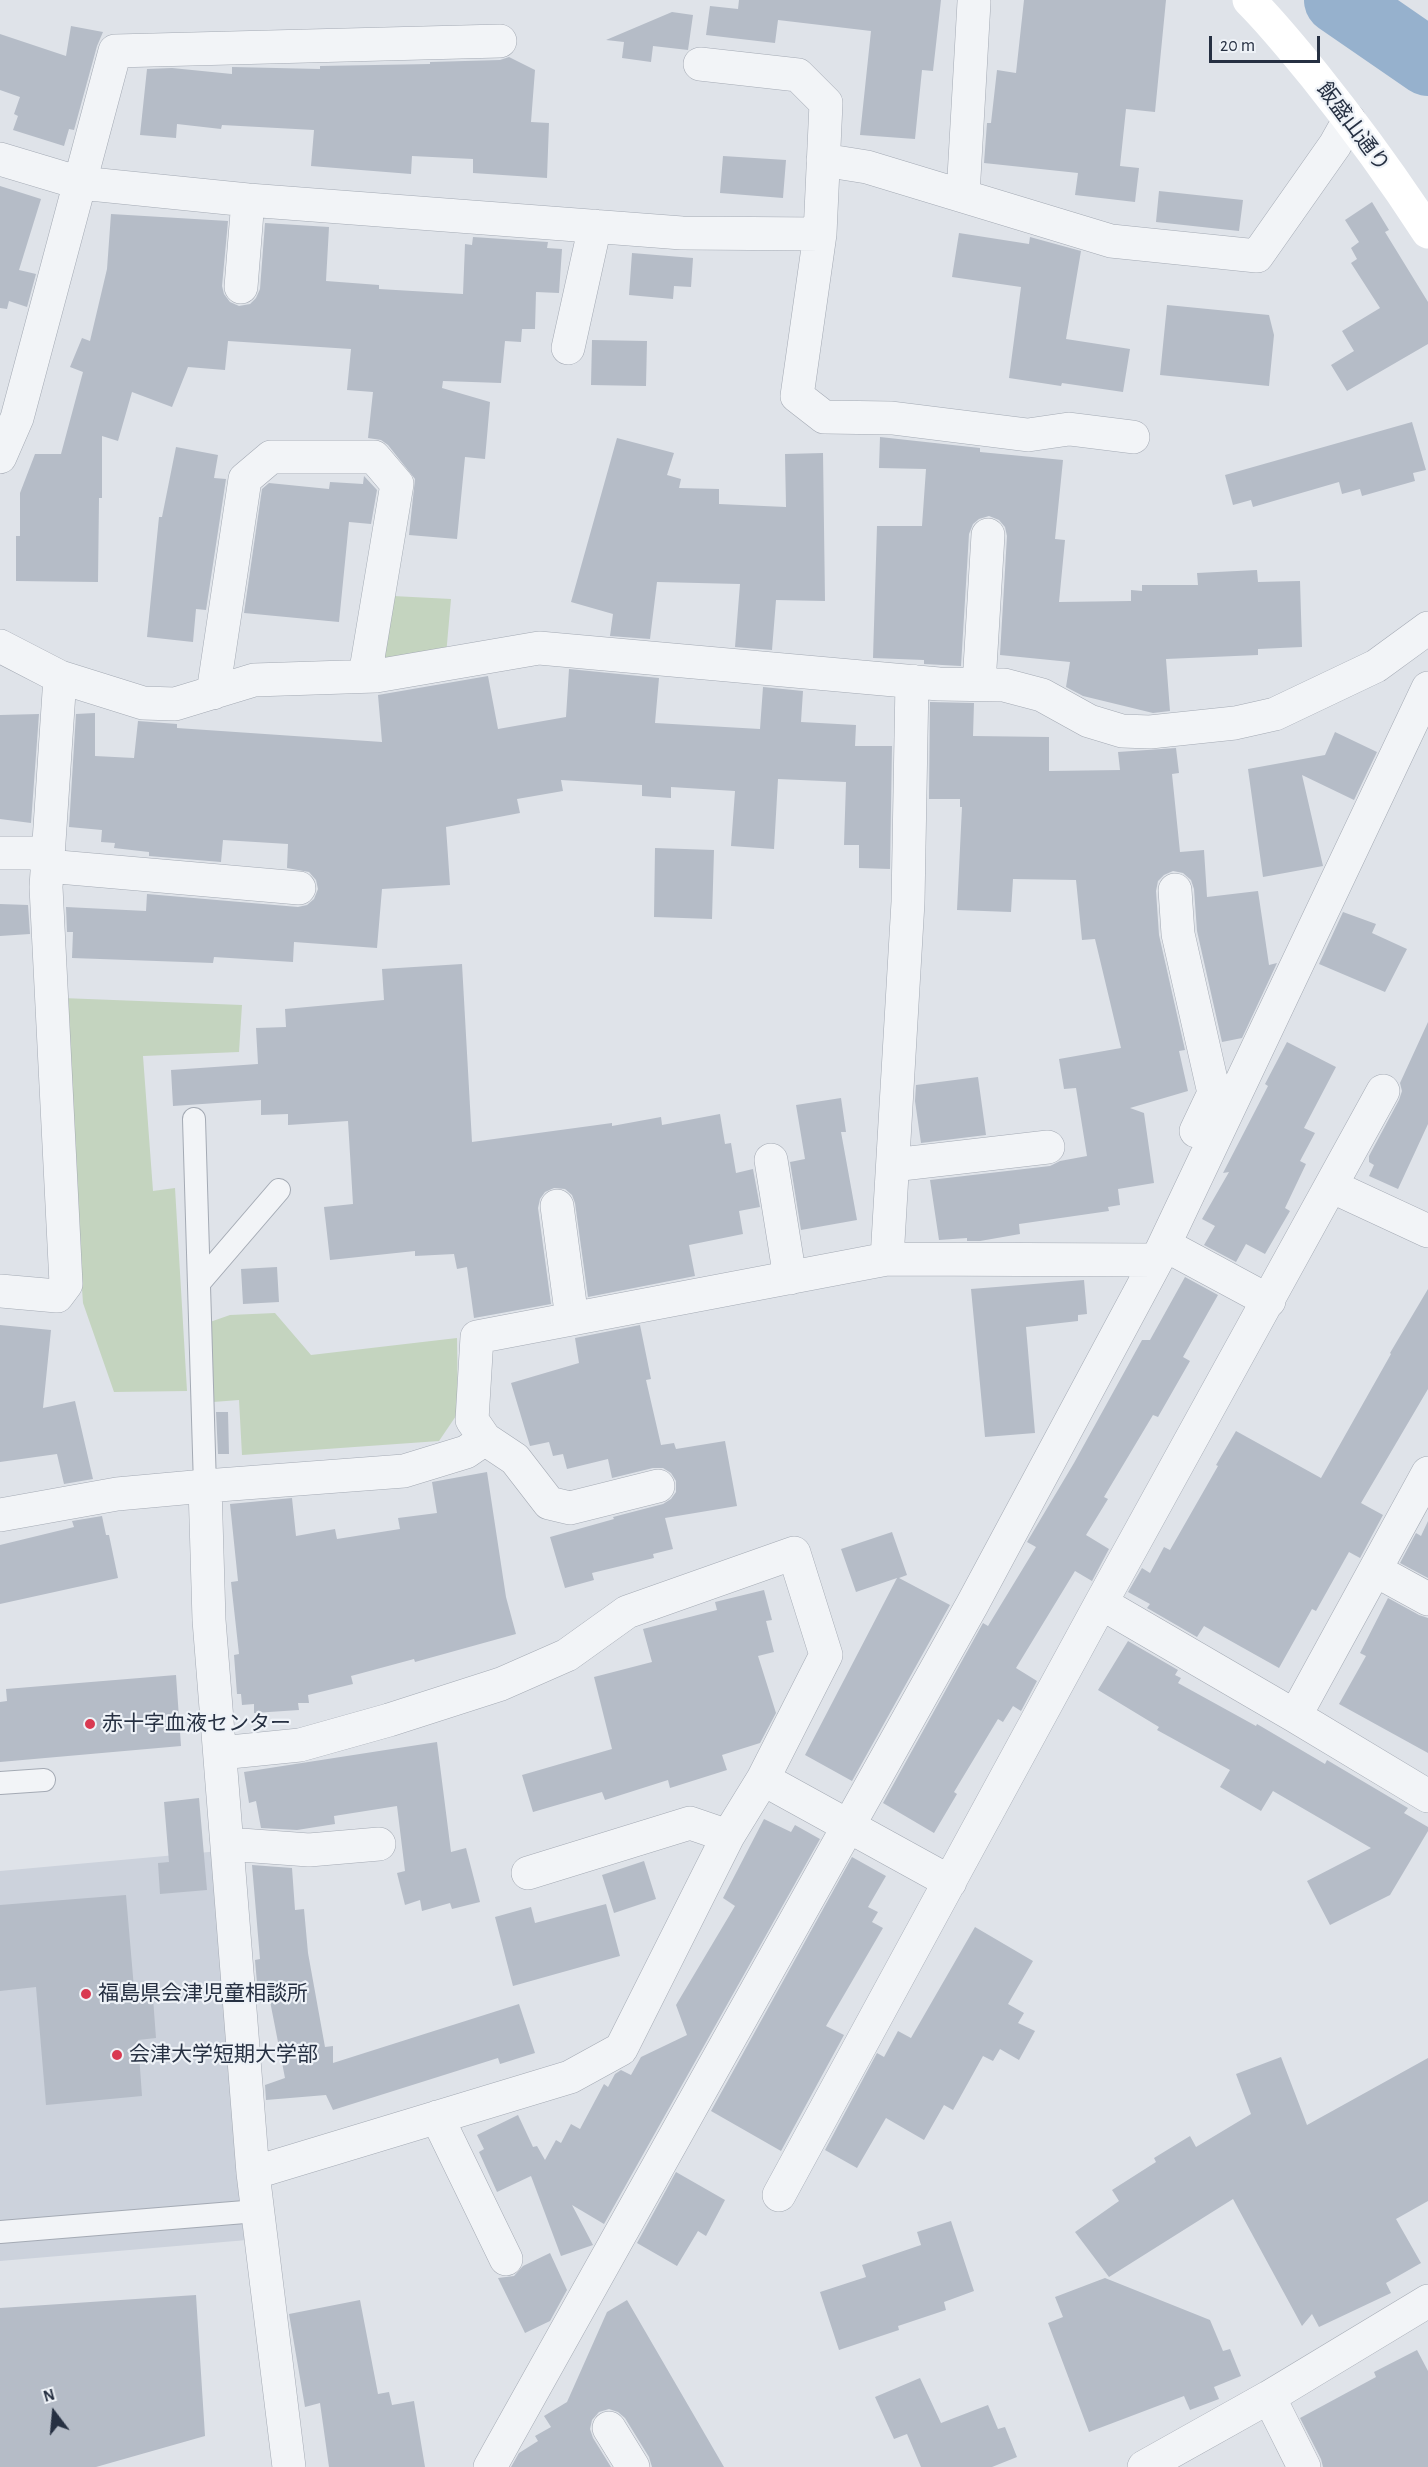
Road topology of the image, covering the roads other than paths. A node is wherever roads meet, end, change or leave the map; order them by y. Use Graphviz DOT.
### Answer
graph roads {
  1 [pos="1249,0"];
  2 [pos="974,2"];
  3 [pos="500,41"];
  4 [pos="700,64"];
  5 [pos="1349,120"];
  6 [pos="0,159"];
  7 [pos="823,160"];
  8 [pos="80,183"];
  9 [pos="963,195"];
  10 [pos="248,200"];
  11 [pos="595,226"];
  12 [pos="1428,232"];
  13 [pos="820,234"];
  14 [pos="241,287"];
  15 [pos="568,348"];
  16 [pos="1133,437"];
  17 [pos="0,458"];
  18 [pos="988,535"];
  19 [pos="1428,628"];
  20 [pos="0,646"];
  21 [pos="365,676"];
  22 [pos="60,677"];
  23 [pos="912,681"];
  24 [pos="979,684"];
  25 [pos="1428,688"];
  26 [pos="213,693"];
  27 [pos="0,853"];
  28 [pos="48,860"];
  29 [pos="299,888"];
  30 [pos="1175,890"];
  31 [pos="1383,1091"];
  32 [pos="195,1119"];
  33 [pos="1048,1147"];
  34 [pos="771,1160"];
  35 [pos="893,1165"];
  36 [pos="1331,1186"];
  37 [pos="279,1190"];
  38 [pos="557,1206"];
  39 [pos="1428,1231"];
  40 [pos="1153,1255"];
  41 [pos="887,1259"];
  42 [pos="790,1278"];
  43 [pos="200,1282"];
  44 [pos="0,1291"];
  45 [pos="1269,1301"];
  46 [pos="572,1319"];
  47 [pos="486,1439"];
  48 [pos="1428,1473"];
  49 [pos="205,1486"];
  50 [pos="658,1486"];
  51 [pos="0,1515"];
  52 [pos="1375,1570"];
  53 [pos="1428,1599"];
  54 [pos="1101,1603"];
  55 [pos="1295,1716"];
  56 [pos="220,1754"];
  57 [pos="763,1779"];
  58 [pos="44,1780"];
  59 [pos="0,1784"];
  60 [pos="1428,1796"];
  61 [pos="848,1826"];
  62 [pos="728,1836"];
  63 [pos="227,1844"];
  64 [pos="379,1844"];
  65 [pos="528,1873"];
  66 [pos="950,1882"];
  67 [pos="437,2117"];
  68 [pos="254,2173"];
  69 [pos="779,2195"];
  70 [pos="257,2211"];
  71 [pos="0,2232"];
  72 [pos="506,2259"];
  73 [pos="1428,2301"];
  74 [pos="1269,2397"];
  75 [pos="609,2428"];
  76 [pos="289,2467"];
  77 [pos="490,2467"];
  78 [pos="633,2467"];
  79 [pos="1144,2467"];
  80 [pos="1304,2467"];
  1 -- 5 [label="street, 飯盛山通り"];
  2 -- 9 [label="street"];
  3 -- 8 [label="street"];
  4 -- 7 [label="street"];
  5 -- 9 [label="street"];
  5 -- 12 [label="street, 飯盛山通り"];
  6 -- 8 [label="street"];
  7 -- 9 [label="street"];
  7 -- 13 [label="street"];
  8 -- 10 [label="street"];
  8 -- 17 [label="street"];
  10 -- 11 [label="street"];
  10 -- 14 [label="street"];
  11 -- 13 [label="street"];
  11 -- 15 [label="street"];
  13 -- 16 [label="street"];
  18 -- 24 [label="street"];
  19 -- 24 [label="street"];
  20 -- 22 [label="street"];
  21 -- 23 [label="street"];
  21 -- 26 [label="street"];
  21 -- 26 [label="street"];
  22 -- 26 [label="street"];
  22 -- 28 [label="street"];
  23 -- 24 [label="street"];
  23 -- 35 [label="street"];
  25 -- 40 [label="street"];
  27 -- 28 [label="street"];
  28 -- 29 [label="street"];
  28 -- 44 [label="street"];
  30 -- 40 [label="street"];
  31 -- 36 [label="street"];
  32 -- 43 [label="lane"];
  33 -- 35 [label="street"];
  34 -- 42 [label="street"];
  35 -- 41 [label="street"];
  36 -- 39 [label="street"];
  36 -- 45 [label="street"];
  37 -- 43 [label="lane"];
  38 -- 46 [label="street"];
  40 -- 41 [label="street"];
  40 -- 45 [label="street"];
  40 -- 61 [label="street"];
  41 -- 42 [label="street"];
  42 -- 46 [label="street"];
  43 -- 49 [label="lane"];
  45 -- 54 [label="street"];
  46 -- 47 [label="street"];
  47 -- 49 [label="street"];
  47 -- 50 [label="street"];
  48 -- 52 [label="street"];
  49 -- 51 [label="street"];
  49 -- 56 [label="street"];
  52 -- 53 [label="street"];
  52 -- 55 [label="street"];
  54 -- 55 [label="street"];
  54 -- 66 [label="street"];
  55 -- 60 [label="street"];
  56 -- 57 [label="street"];
  56 -- 63 [label="street"];
  57 -- 61 [label="street"];
  57 -- 62 [label="street"];
  58 -- 59 [label="lane"];
  61 -- 66 [label="street"];
  61 -- 77 [label="street"];
  62 -- 65 [label="street"];
  62 -- 67 [label="street"];
  63 -- 64 [label="street"];
  63 -- 68 [label="street"];
  66 -- 69 [label="street"];
  67 -- 68 [label="street"];
  67 -- 72 [label="street"];
  68 -- 70 [label="street"];
  70 -- 71 [label="lane"];
  70 -- 76 [label="street"];
  73 -- 74 [label="street"];
  74 -- 79 [label="street"];
  74 -- 80 [label="street"];
  75 -- 78 [label="street"];
}
